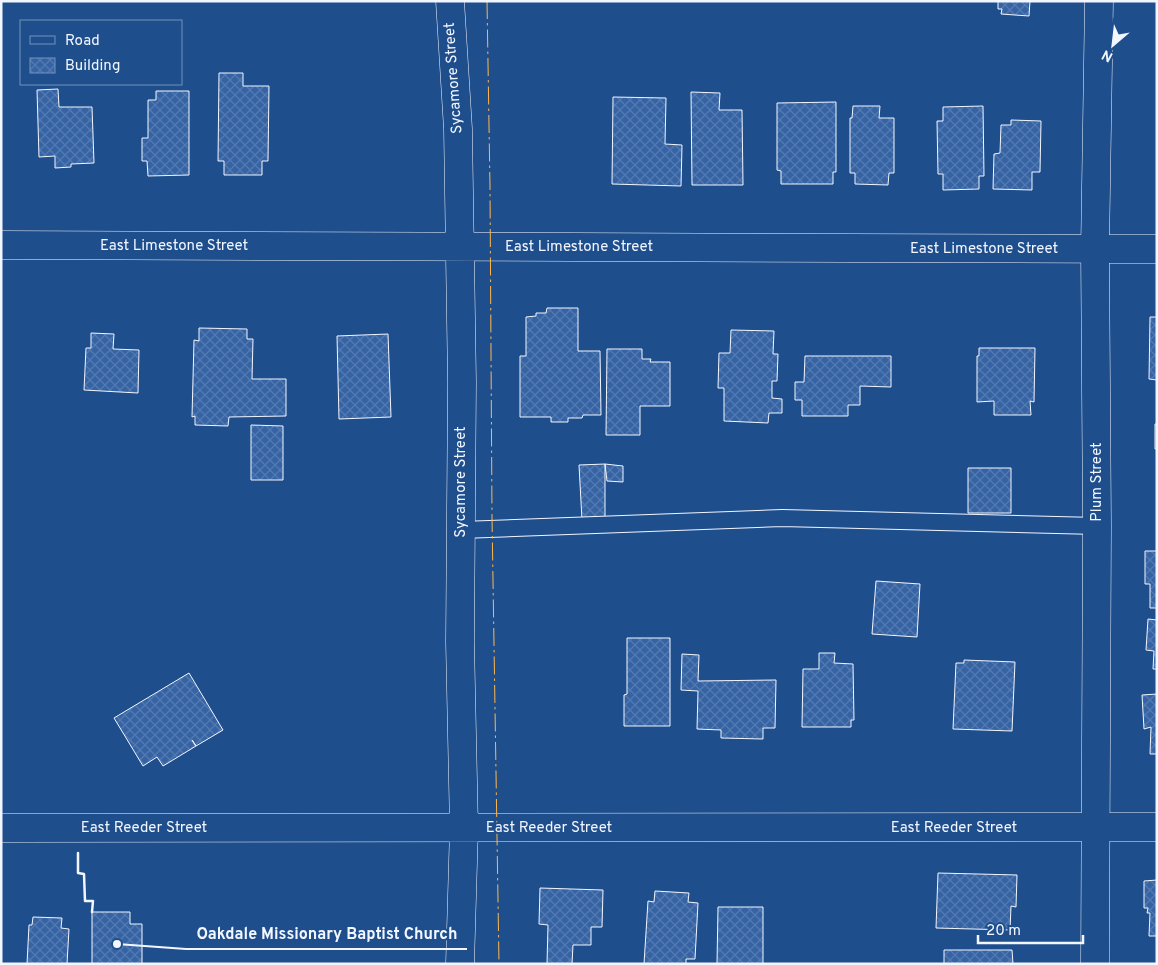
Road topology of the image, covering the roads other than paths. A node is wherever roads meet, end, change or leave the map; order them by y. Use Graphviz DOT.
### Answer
graph roads {
  1 [pos="450,1"];
  2 [pos="1099,1"];
  3 [pos="1,245"];
  4 [pos="460,247"];
  5 [pos="1095,249"];
  6 [pos="1157,250"];
  7 [pos="1097,526"];
  8 [pos="461,530"];
  9 [pos="1096,827"];
  10 [pos="1157,827"];
  11 [pos="1,828"];
  12 [pos="464,828"];
  13 [pos="460,964"];
  14 [pos="1094,964"];
  1 -- 4 [label="street, Sycamore Street"];
  2 -- 5 [label="street, Plum Street"];
  3 -- 4 [label="street, East Limestone Street"];
  4 -- 5 [label="street, East Limestone Street"];
  4 -- 8 [label="street, Sycamore Street"];
  5 -- 6 [label="street, East Limestone Street"];
  5 -- 7 [label="street, Plum Street"];
  7 -- 8 [label="lane"];
  7 -- 9 [label="street, Plum Street"];
  8 -- 12 [label="street, Sycamore Street"];
  9 -- 10 [label="street, East Reeder Street"];
  9 -- 12 [label="street, East Reeder Street"];
  9 -- 14 [label="street, Plum Street"];
  11 -- 12 [label="street, East Reeder Street"];
  12 -- 13 [label="street, Sycamore Street"];
}
